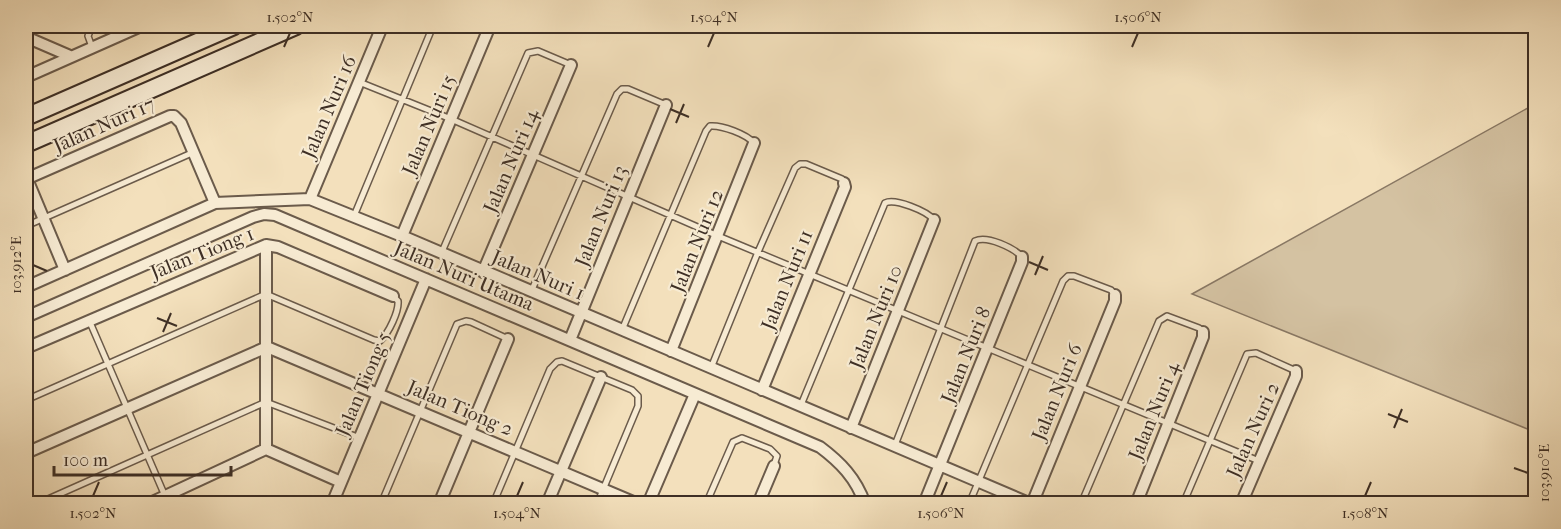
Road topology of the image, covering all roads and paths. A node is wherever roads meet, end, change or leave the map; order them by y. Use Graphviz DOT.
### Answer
graph roads {
  1 [pos="30,26"];
  2 [pos="92,26"];
  3 [pos="141,26"];
  4 [pos="234,26"];
  5 [pos="296,26"];
  6 [pos="433,26"];
  7 [pos="381,27"];
  8 [pos="486,27"];
  9 [pos="26,35"];
  10 [pos="92,47"];
  11 [pos="70,56"];
  12 [pos="571,65"];
  13 [pos="26,77"];
  14 [pos="358,82"];
  15 [pos="402,100"];
  16 [pos="666,105"];
  17 [pos="26,117"];
  18 [pos="451,120"];
  19 [pos="491,138"];
  20 [pos="754,143"];
  21 [pos="26,144"];
  22 [pos="194,152"];
  23 [pos="533,156"];
  24 [pos="581,177"];
  25 [pos="26,179"];
  26 [pos="844,183"];
  27 [pos="629,197"];
  28 [pos="310,199"];
  29 [pos="214,203"];
  30 [pos="670,215"];
  31 [pos="354,216"];
  32 [pos="43,218"];
  33 [pos="934,219"];
  34 [pos="26,226"];
  35 [pos="402,236"];
  36 [pos="718,236"];
  37 [pos="266,245"];
  38 [pos="758,252"];
  39 [pos="441,254"];
  40 [pos="1022,257"];
  41 [pos="65,270"];
  42 [pos="483,272"];
  43 [pos="809,274"];
  44 [pos="426,279"];
  45 [pos="26,288"];
  46 [pos="848,290"];
  47 [pos="531,292"];
  48 [pos="266,294"];
  49 [pos="1115,295"];
  50 [pos="393,296"];
  51 [pos="898,311"];
  52 [pos="581,313"];
  53 [pos="26,317"];
  54 [pos="89,320"];
  55 [pos="941,329"];
  56 [pos="622,330"];
  57 [pos="1203,332"];
  58 [pos="508,339"];
  59 [pos="570,340"];
  60 [pos="267,347"];
  61 [pos="26,348"];
  62 [pos="988,348"];
  63 [pos="671,351"];
  64 [pos="107,364"];
  65 [pos="1027,364"];
  66 [pos="711,368"];
  67 [pos="1296,371"];
  68 [pos="601,377"];
  69 [pos="1078,386"];
  70 [pos="762,390"];
  71 [pos="378,393"];
  72 [pos="695,394"];
  73 [pos="26,400"];
  74 [pos="266,402"];
  75 [pos="1123,404"];
  76 [pos="800,406"];
  77 [pos="127,408"];
  78 [pos="420,411"];
  79 [pos="1168,423"];
  80 [pos="851,428"];
  81 [pos="469,433"];
  82 [pos="360,438"];
  83 [pos="1210,440"];
  84 [pos="895,446"];
  85 [pos="266,448"];
  86 [pos="515,451"];
  87 [pos="26,453"];
  88 [pos="147,455"];
  89 [pos="1259,461"];
  90 [pos="774,466"];
  91 [pos="940,466"];
  92 [pos="561,471"];
  93 [pos="341,482"];
  94 [pos="978,482"];
  95 [pos="604,489"];
  96 [pos="167,500"];
  97 [pos="37,504"];
  98 [pos="148,504"];
  99 [pos="332,504"];
  100 [pos="381,504"];
  101 [pos="439,504"];
  102 [pos="493,504"];
  103 [pos="547,504"];
  104 [pos="597,504"];
  105 [pos="638,504"];
  106 [pos="648,504"];
  107 [pos="706,504"];
  108 [pos="758,504"];
  109 [pos="865,504"];
  110 [pos="924,504"];
  111 [pos="969,504"];
  112 [pos="1031,504"];
  113 [pos="1081,504"];
  114 [pos="1136,504"];
  115 [pos="1183,504"];
  116 [pos="1241,504"];
  1 -- 9 [label="street"];
  2 -- 10 [label="lane"];
  3 -- 10 [label="street"];
  4 -- 17 [label="main road"];
  5 -- 21 [label="main road"];
  6 -- 15 [label="lane"];
  7 -- 14 [label="street, Jalan Nuri 16"];
  8 -- 18 [label="street, Jalan Nuri 15"];
  9 -- 11 [label="street"];
  10 -- 11 [label="street"];
  11 -- 13 [label="street"];
  12 -- 19 [label="lane"];
  12 -- 23 [label="street, Jalan Nuri 14"];
  14 -- 15 [label="lane"];
  14 -- 28 [label="street, Jalan Nuri 16"];
  15 -- 18 [label="lane"];
  15 -- 31 [label="lane"];
  16 -- 24 [label="lane"];
  16 -- 27 [label="street, Jalan Nuri 13"];
  18 -- 19 [label="lane"];
  18 -- 35 [label="street, Jalan Nuri 15"];
  19 -- 23 [label="lane"];
  19 -- 39 [label="lane"];
  20 -- 30 [label="lane"];
  20 -- 36 [label="street, Jalan Nuri 12"];
  22 -- 25 [label="street, Jalan Nuri 17"];
  22 -- 29 [label="street, Jalan Nuri 17"];
  22 -- 32 [label="lane"];
  23 -- 24 [label="lane"];
  23 -- 42 [label="street, Jalan Nuri 14"];
  24 -- 27 [label="lane"];
  24 -- 47 [label="lane"];
  25 -- 32 [label="street"];
  26 -- 38 [label="lane"];
  26 -- 43 [label="street, Jalan Nuri 11"];
  27 -- 30 [label="lane"];
  27 -- 52 [label="street, Jalan Nuri 13"];
  28 -- 29 [label="street, Jalan Nuri 1"];
  28 -- 31 [label="street, Jalan Nuri 1"];
  29 -- 41 [label="street, Jalan Nuri 1"];
  30 -- 36 [label="lane"];
  30 -- 56 [label="lane"];
  31 -- 35 [label="street, Jalan Nuri 1"];
  32 -- 34 [label="lane"];
  32 -- 41 [label="street"];
  33 -- 46 [label="lane"];
  33 -- 51 [label="street, Jalan Nuri 10"];
  35 -- 39 [label="street, Jalan Nuri 1"];
  36 -- 38 [label="lane"];
  36 -- 63 [label="street, Jalan Nuri 12"];
  37 -- 48 [label="street"];
  37 -- 50 [label="street, Jalan Tiong 1"];
  37 -- 54 [label="street, Jalan Tiong 1"];
  38 -- 43 [label="lane"];
  38 -- 66 [label="lane"];
  39 -- 42 [label="street, Jalan Nuri 1"];
  40 -- 55 [label="lane"];
  40 -- 62 [label="street, Jalan Nuri 8"];
  41 -- 45 [label="street, Jalan Nuri 1"];
  42 -- 47 [label="street, Jalan Nuri 1"];
  43 -- 46 [label="lane"];
  43 -- 70 [label="street, Jalan Nuri 11"];
  44 -- 53 [label="street, Jalan Nuri Utama"];
  44 -- 59 [label="street, Jalan Nuri Utama"];
  44 -- 71 [label="street, Jalan Tiong 5"];
  46 -- 51 [label="lane"];
  46 -- 76 [label="lane"];
  47 -- 52 [label="street, Jalan Nuri 1"];
  48 -- 50 [label="lane"];
  48 -- 60 [label="street"];
  48 -- 64 [label="lane"];
  49 -- 65 [label="lane"];
  49 -- 69 [label="street, Jalan Nuri 6"];
  51 -- 55 [label="lane"];
  51 -- 80 [label="street, Jalan Nuri 10"];
  52 -- 56 [label="street, Jalan Nuri 1"];
  52 -- 59 [label="street, Jalan Nuri 13"];
  54 -- 61 [label="street, Jalan Tiong 1"];
  54 -- 64 [label="lane"];
  55 -- 62 [label="lane"];
  55 -- 84 [label="lane"];
  56 -- 63 [label="street, Jalan Nuri 1"];
  57 -- 75 [label="lane"];
  57 -- 79 [label="street, Jalan Nuri 4"];
  58 -- 78 [label="lane"];
  58 -- 81 [label="street"];
  59 -- 72 [label="street, Jalan Nuri Utama"];
  60 -- 71 [label="street, Jalan Tiong 2"];
  60 -- 74 [label="street"];
  60 -- 77 [label="street"];
  62 -- 65 [label="lane"];
  62 -- 91 [label="street, Jalan Nuri 8"];
  63 -- 66 [label="street, Jalan Nuri 1"];
  64 -- 73 [label="lane"];
  64 -- 77 [label="lane"];
  65 -- 69 [label="lane"];
  65 -- 94 [label="lane"];
  66 -- 70 [label="street, Jalan Nuri 1"];
  67 -- 83 [label="lane"];
  67 -- 89 [label="street, Jalan Nuri 2"];
  68 -- 86 [label="lane"];
  68 -- 92 [label="street"];
  68 -- 95 [label="lane"];
  69 -- 75 [label="lane"];
  69 -- 112 [label="street, Jalan Nuri 6"];
  70 -- 76 [label="street, Jalan Nuri 1"];
  71 -- 78 [label="street, Jalan Tiong 2"];
  71 -- 82 [label="street, Jalan Tiong 5"];
  72 -- 106 [label="street"];
  72 -- 109 [label="street, Jalan Nuri Utama"];
  74 -- 82 [label="lane"];
  74 -- 85 [label="street"];
  74 -- 88 [label="lane"];
  75 -- 79 [label="lane"];
  75 -- 113 [label="lane"];
  76 -- 80 [label="street, Jalan Nuri 1"];
  77 -- 87 [label="street"];
  77 -- 88 [label="lane"];
  78 -- 81 [label="street, Jalan Tiong 2"];
  78 -- 100 [label="lane"];
  79 -- 83 [label="lane"];
  79 -- 114 [label="street, Jalan Nuri 4"];
  80 -- 84 [label="street, Jalan Nuri 1"];
  81 -- 86 [label="street, Jalan Tiong 2"];
  81 -- 101 [label="street"];
  82 -- 93 [label="street, Jalan Tiong 5"];
  83 -- 89 [label="lane"];
  83 -- 115 [label="lane"];
  84 -- 91 [label="street, Jalan Nuri 1"];
  85 -- 93 [label="street"];
  85 -- 96 [label="street"];
  86 -- 92 [label="street, Jalan Tiong 2"];
  86 -- 102 [label="lane"];
  88 -- 96 [label="lane"];
  88 -- 97 [label="lane"];
  89 -- 116 [label="street, Jalan Nuri 2"];
  90 -- 107 [label="lane"];
  90 -- 108 [label="street"];
  91 -- 94 [label="street, Jalan Nuri 1"];
  91 -- 110 [label="street, Jalan Nuri 8"];
  92 -- 95 [label="street, Jalan Tiong 2"];
  92 -- 103 [label="street"];
  93 -- 99 [label="street, Jalan Tiong 5"];
  94 -- 111 [label="lane"];
  94 -- 112 [label="street, Jalan Nuri 1"];
  95 -- 104 [label="lane"];
  95 -- 105 [label="street, Jalan Tiong 2"];
  96 -- 98 [label="street"];
}
